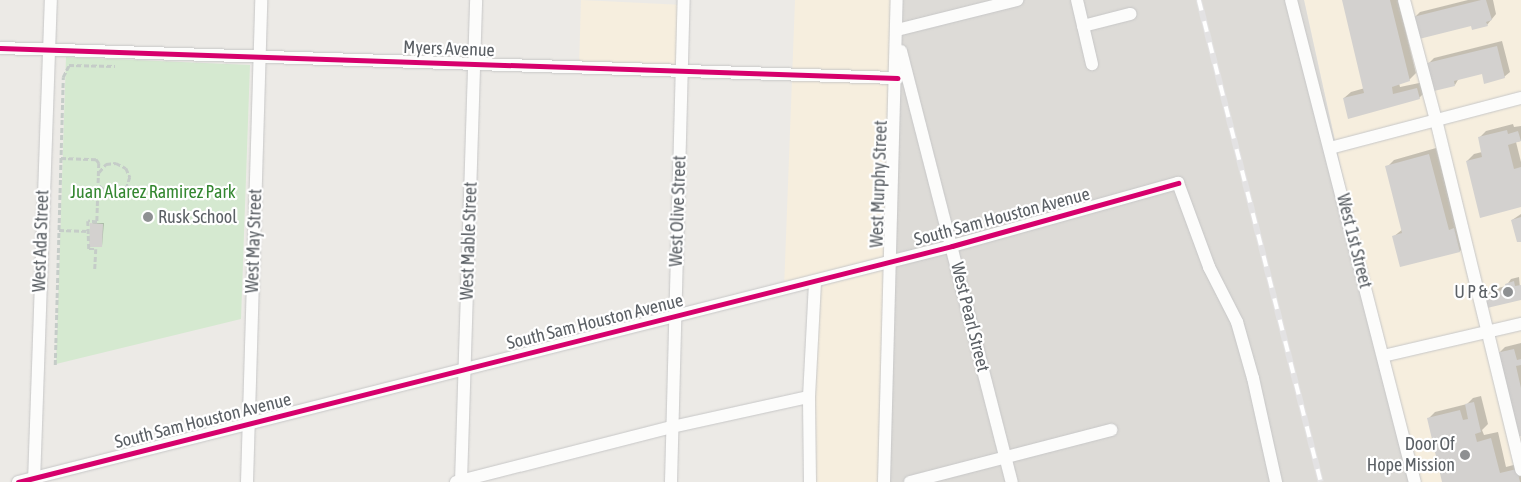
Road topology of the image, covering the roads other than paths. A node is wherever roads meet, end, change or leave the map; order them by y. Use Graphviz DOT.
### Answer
graph roads {
  1 [pos="51,0"];
  2 [pos="261,0"];
  3 [pos="476,0"];
  4 [pos="684,0"];
  5 [pos="897,0"];
  6 [pos="1018,0"];
  7 [pos="1077,0"];
  8 [pos="1291,0"];
  9 [pos="1404,0"];
  10 [pos="1130,14"];
  11 [pos="1083,26"];
  12 [pos="897,33"];
  13 [pos="0,48"];
  14 [pos="49,50"];
  15 [pos="259,57"];
  16 [pos="474,64"];
  17 [pos="1092,64"];
  18 [pos="682,71"];
  19 [pos="896,78"];
  20 [pos="1521,98"];
  21 [pos="1436,120"];
  22 [pos="1330,148"];
  23 [pos="952,246"];
  24 [pos="890,262"];
  25 [pos="815,281"];
  26 [pos="675,316"];
  27 [pos="1521,324"];
  28 [pos="1486,332"];
  29 [pos="1383,356"];
  30 [pos="465,369"];
  31 [pos="809,397"];
  32 [pos="248,424"];
  33 [pos="672,427"];
  34 [pos="1111,430"];
  35 [pos="1519,450"];
  36 [pos="1005,458"];
  37 [pos="1521,470"];
  38 [pos="34,480"];
  39 [pos="18,482"];
  40 [pos="247,482"];
  41 [pos="460,482"];
  42 [pos="671,482"];
  43 [pos="810,482"];
  44 [pos="884,482"];
  45 [pos="910,482"];
  46 [pos="1012,482"];
  47 [pos="1276,482"];
  48 [pos="1415,482"];
  1 -- 14 [label="street, West Ada Street"];
  2 -- 15 [label="street, West May Street"];
  3 -- 16 [label="street, West Mable Street"];
  4 -- 18 [label="street, West Olive Street"];
  5 -- 12 [label="street, West Murphy Street"];
  6 -- 12 [label="street"];
  7 -- 11 [label="street"];
  8 -- 22 [label="street, West 1st Street"];
  9 -- 21 [label="street"];
  10 -- 11 [label="street"];
  11 -- 17 [label="street"];
  12 -- 19 [label="street, West Murphy Street"];
  12 -- 23 [label="street, West Pearl Street"];
  13 -- 14 [label="street, Myers Avenue"];
  14 -- 15 [label="street, Myers Avenue"];
  14 -- 38 [label="street, West Ada Street"];
  15 -- 16 [label="street, Myers Avenue"];
  15 -- 32 [label="street, West May Street"];
  16 -- 18 [label="street, Myers Avenue"];
  16 -- 30 [label="street, West Mable Street"];
  18 -- 19 [label="street, Myers Avenue"];
  18 -- 26 [label="street, West Olive Street"];
  19 -- 24 [label="street, West Murphy Street"];
  20 -- 21 [label="street"];
  21 -- 22 [label="street"];
  21 -- 28 [label="street"];
  22 -- 29 [label="street, West 1st Street"];
  23 -- 24 [label="street, South Sam Houston Avenue"];
  23 -- 36 [label="street, West Pearl Street"];
  23 -- 47 [label="street, South Sam Houston Avenue"];
  24 -- 25 [label="street, South Sam Houston Avenue"];
  24 -- 44 [label="street, West Murphy Street"];
  25 -- 26 [label="street, South Sam Houston Avenue"];
  25 -- 31 [label="street"];
  26 -- 30 [label="street, South Sam Houston Avenue"];
  26 -- 33 [label="street, West Olive Street"];
  27 -- 28 [label="street"];
  28 -- 29 [label="street"];
  28 -- 35 [label="street"];
  29 -- 48 [label="street, West 1st Street"];
  30 -- 32 [label="street, South Sam Houston Avenue"];
  30 -- 41 [label="street, West Mable Street"];
  31 -- 33 [label="street"];
  31 -- 43 [label="street"];
  32 -- 38 [label="street, South Sam Houston Avenue"];
  32 -- 40 [label="street, West May Street"];
  33 -- 41 [label="street"];
  33 -- 42 [label="street, West Olive Street"];
  34 -- 36 [label="street"];
  35 -- 37 [label="street"];
  36 -- 45 [label="street"];
  36 -- 46 [label="street, West Pearl Street"];
  38 -- 39 [label="street, South Sam Houston Avenue"];
}
